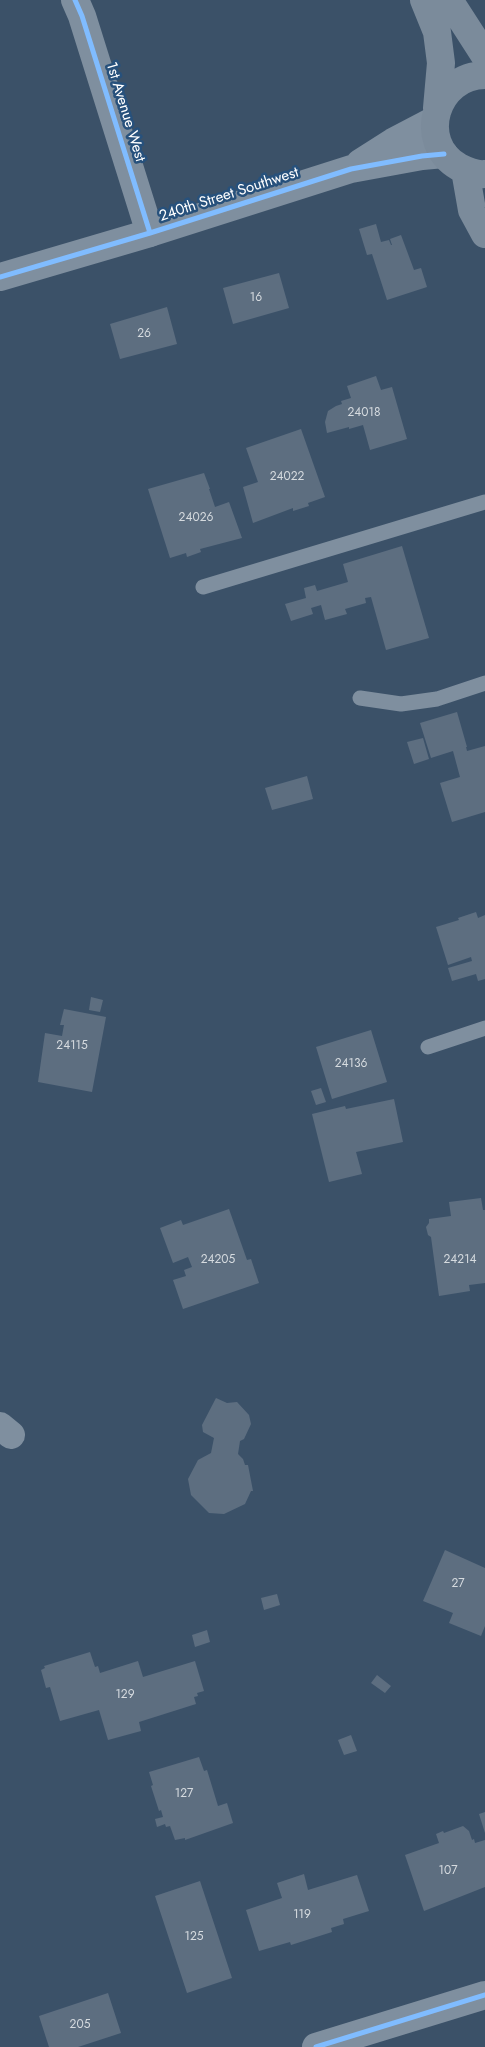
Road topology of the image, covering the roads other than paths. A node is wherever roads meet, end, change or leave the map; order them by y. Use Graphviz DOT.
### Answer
graph roads {
  1 [pos="75,0"];
  2 [pos="424,0"];
  3 [pos="449,0"];
  4 [pos="485,56"];
  5 [pos="485,75"];
  6 [pos="436,115"];
  7 [pos="465,166"];
  8 [pos="350,169"];
  9 [pos="150,233"];
  10 [pos="485,234"];
  11 [pos="0,277"];
  12 [pos="485,502"];
  13 [pos="203,587"];
  14 [pos="485,683"];
  15 [pos="360,698"];
  16 [pos="485,1028"];
  17 [pos="428,1046"];
  18 [pos="485,1995"];
  19 [pos="316,2047"];
  1 -- 9 [label="street, 1st Avenue West"];
  2 -- 6 [label="main road"];
  3 -- 4 [label="main road"];
  5 -- 6 [label="main road"];
  6 -- 7 [label="main road"];
  6 -- 8 [label="street"];
  7 -- 8 [label="street"];
  7 -- 10 [label="main road"];
  8 -- 9 [label="street, 240th Street Southwest"];
  9 -- 11 [label="street, 240th Street Southwest"];
  12 -- 13 [label="lane"];
  14 -- 15 [label="lane"];
  16 -- 17 [label="lane"];
  18 -- 19 [label="street"];
}
